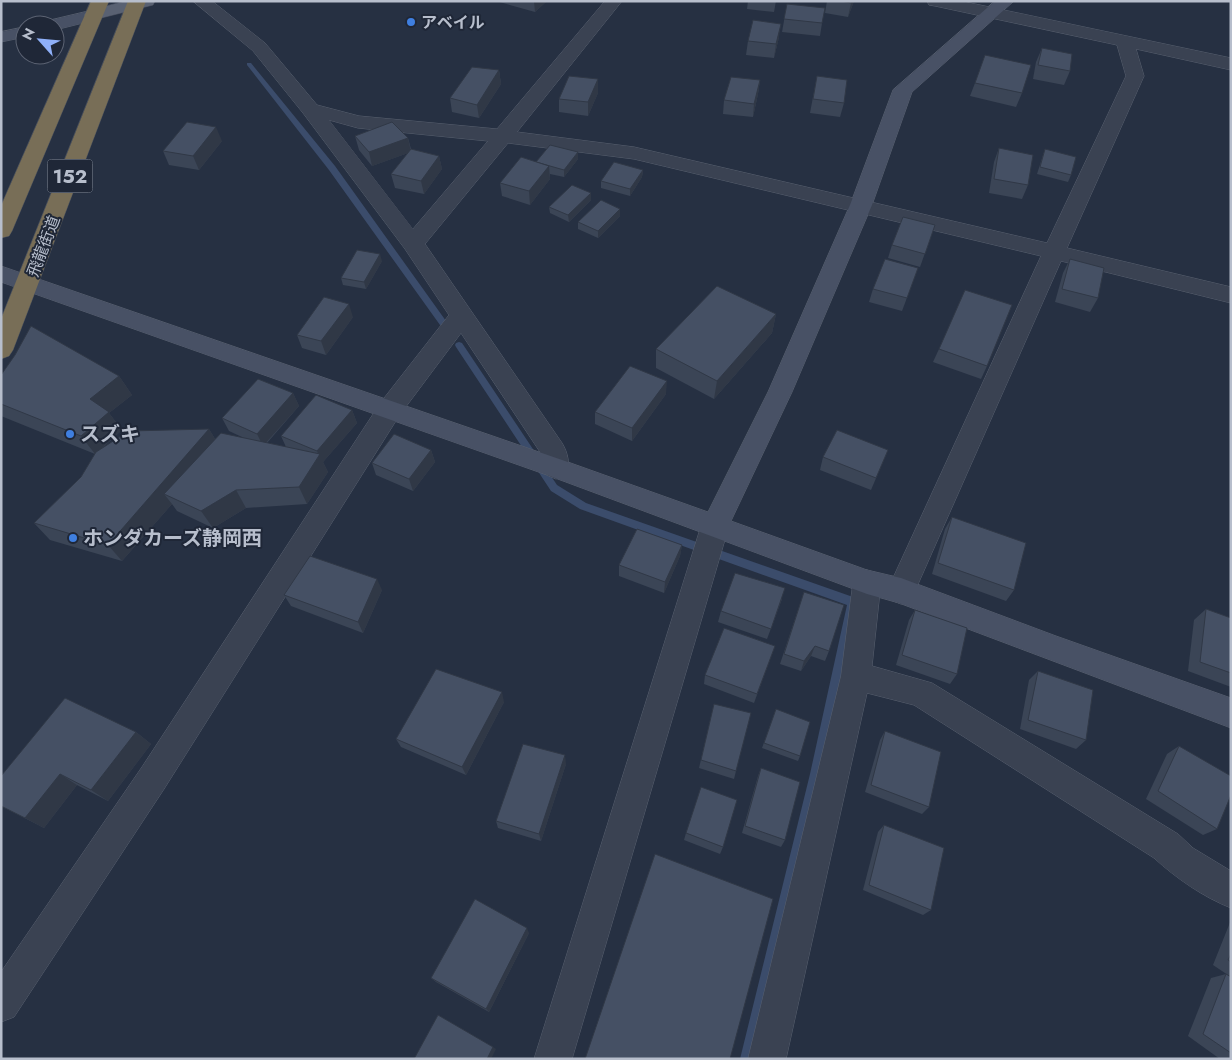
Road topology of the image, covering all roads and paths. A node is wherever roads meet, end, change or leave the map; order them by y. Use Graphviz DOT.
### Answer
graph roads {
  1 [pos="201,1"];
  2 [pos="614,1"];
  3 [pos="935,1"];
  4 [pos="140,2"];
  5 [pos="999,7"];
  6 [pos="97,8"];
  7 [pos="65,20"];
  8 [pos="15,34"];
  9 [pos="1,38"];
  10 [pos="1125,41"];
  11 [pos="1231,64"];
  12 [pos="310,109"];
  13 [pos="502,136"];
  14 [pos="861,205"];
  15 [pos="1,231"];
  16 [pos="413,244"];
  17 [pos="1055,251"];
  18 [pos="1,274"];
  19 [pos="28,284"];
  20 [pos="1231,295"];
  21 [pos="462,315"];
  22 [pos="1,350"];
  23 [pos="390,409"];
  24 [pos="556,468"];
  25 [pos="715,526"];
  26 [pos="866,582"];
  27 [pos="901,591"];
  28 [pos="856,676"];
  29 [pos="1231,713"];
  30 [pos="1231,891"];
  31 [pos="1,1004"];
  32 [pos="553,1059"];
  33 [pos="767,1059"];
  1 -- 12 [label="street"];
  2 -- 13 [label="street"];
  3 -- 5 [label="street"];
  4 -- 6 [label="main road"];
  4 -- 19 [label="highway, 飛龍街道 / 152"];
  5 -- 10 [label="street"];
  5 -- 14 [label="street"];
  6 -- 7 [label="street"];
  6 -- 15 [label="highway, 152"];
  8 -- 9 [label="street"];
  10 -- 11 [label="street"];
  10 -- 17 [label="street"];
  12 -- 13 [label="street"];
  12 -- 16 [label="street"];
  13 -- 14 [label="street"];
  13 -- 16 [label="street"];
  14 -- 17 [label="street"];
  14 -- 25 [label="street"];
  16 -- 21 [label="street"];
  17 -- 20 [label="street"];
  17 -- 27 [label="street"];
  18 -- 19 [label="street"];
  19 -- 22 [label="highway, 飛龍街道 / 152"];
  19 -- 23 [label="street"];
  21 -- 23 [label="street"];
  21 -- 24 [label="street"];
  23 -- 24 [label="street"];
  23 -- 31 [label="street"];
  24 -- 25 [label="street"];
  25 -- 26 [label="street"];
  25 -- 32 [label="street"];
  26 -- 27 [label="street"];
  26 -- 28 [label="street"];
  27 -- 29 [label="street"];
  28 -- 30 [label="street"];
  28 -- 33 [label="street"];
}
